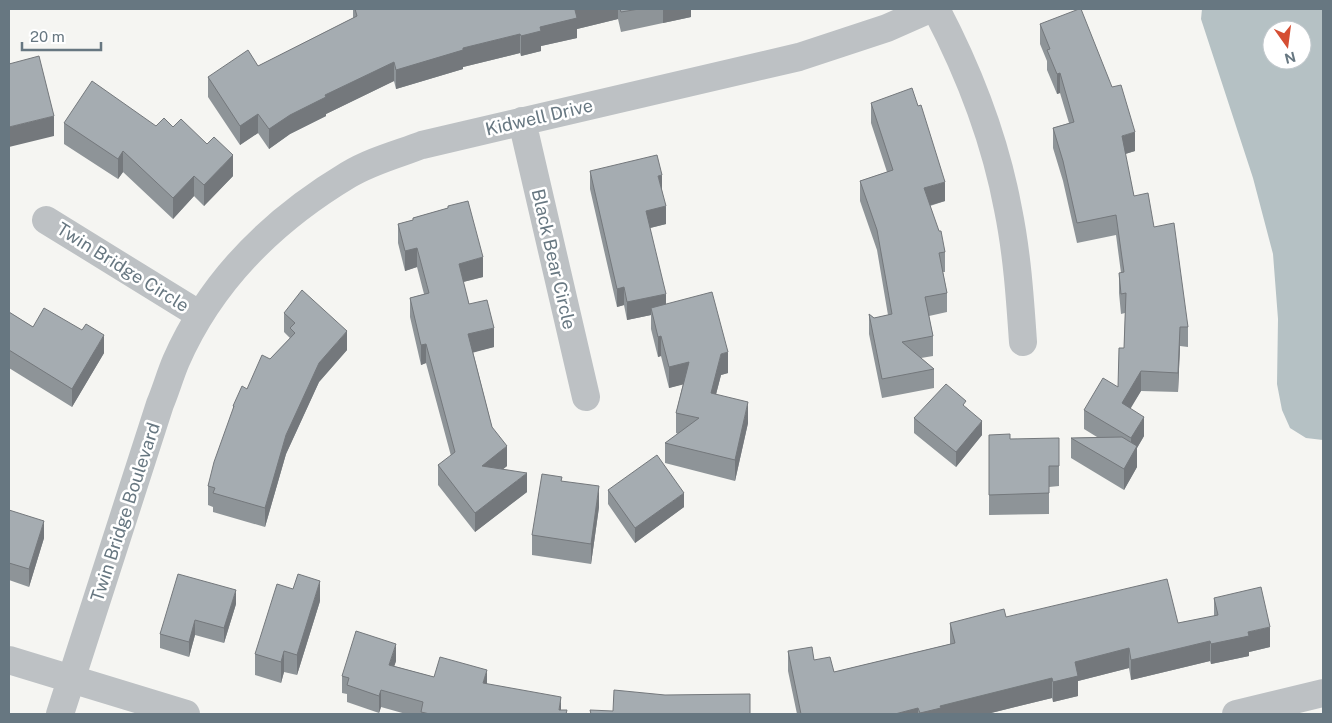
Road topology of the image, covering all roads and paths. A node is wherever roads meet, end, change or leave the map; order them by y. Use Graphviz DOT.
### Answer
graph roads {
  1 [pos="930,9"];
  2 [pos="936,9"];
  3 [pos="522,121"];
  4 [pos="46,220"];
  5 [pos="200,315"];
  6 [pos="1023,342"];
  7 [pos="586,398"];
  8 [pos="9,660"];
  9 [pos="70,679"];
  10 [pos="1323,693"];
  11 [pos="60,714"];
  12 [pos="186,714"];
  13 [pos="1236,714"];
  1 -- 3 [label="street, Kidwell Drive"];
  2 -- 6 [label="street"];
  3 -- 5 [label="street, Kidwell Drive"];
  3 -- 7 [label="street, Black Bear Circle"];
  4 -- 5 [label="street, Twin Bridge Circle"];
  5 -- 9 [label="street, Twin Bridge Boulevard"];
  8 -- 9 [label="street"];
  9 -- 11 [label="street, Twin Bridge Boulevard"];
  9 -- 12 [label="street"];
  10 -- 13 [label="street"];
}
